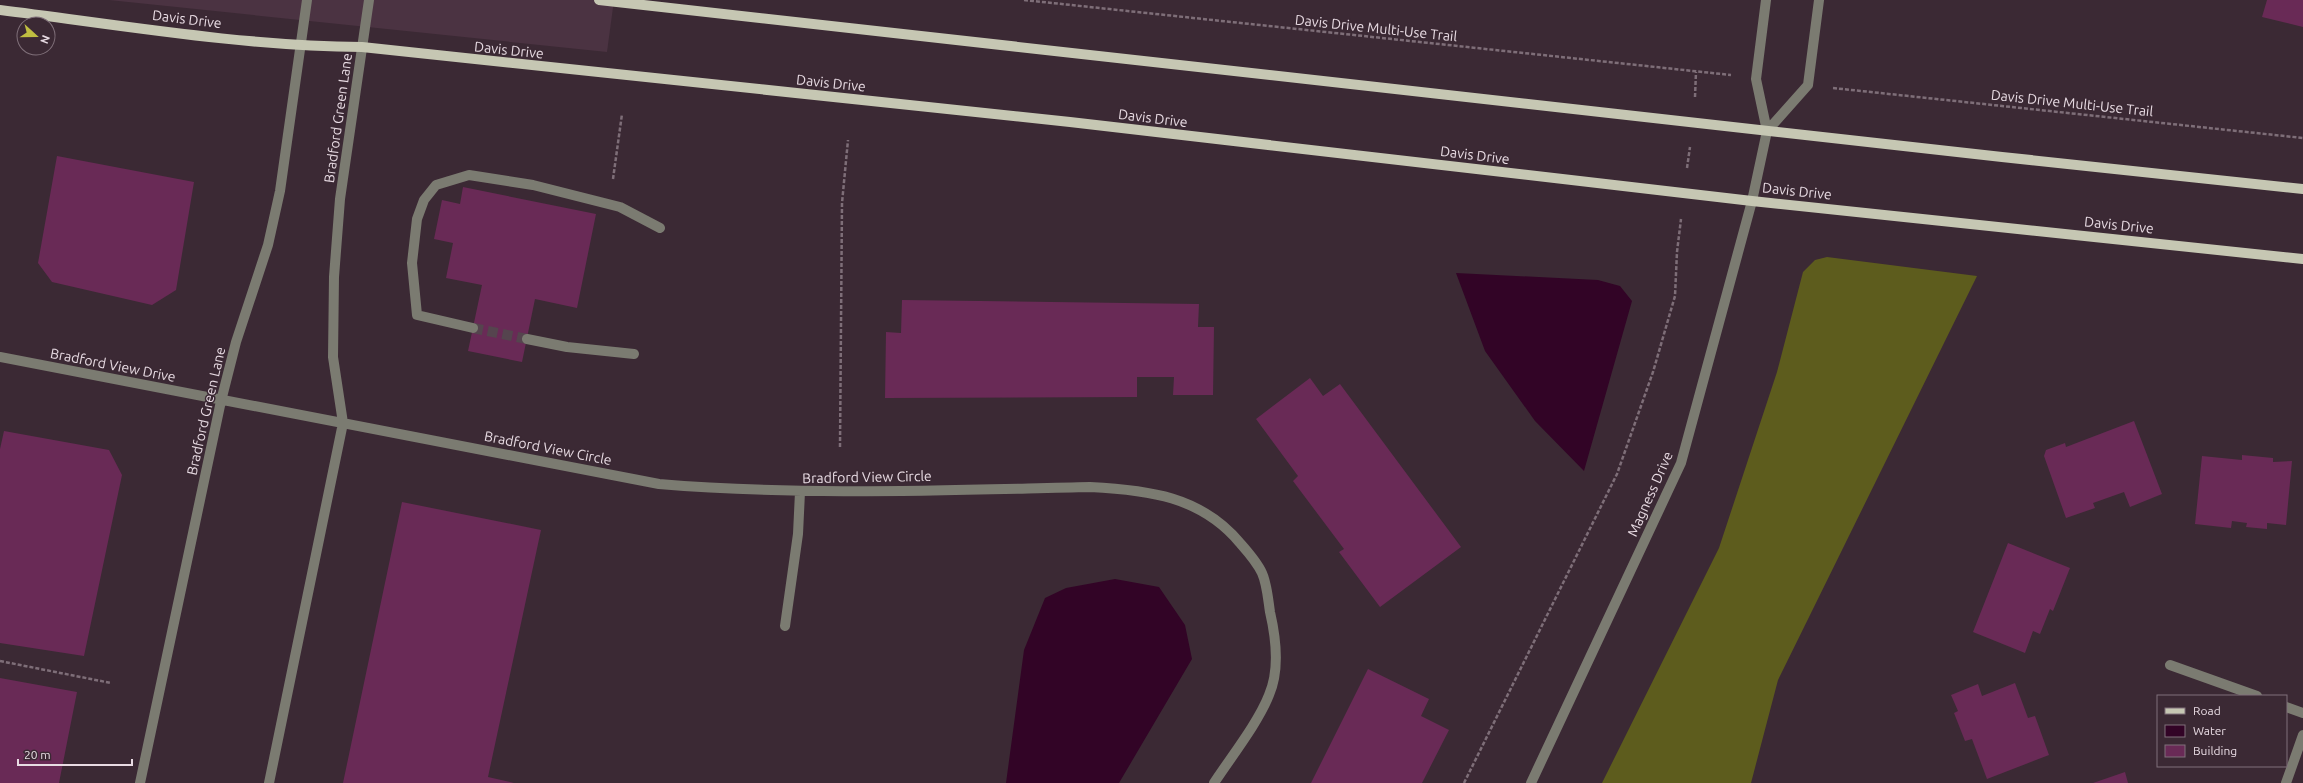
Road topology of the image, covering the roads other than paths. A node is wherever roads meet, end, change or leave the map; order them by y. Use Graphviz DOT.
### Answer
graph roads {
  1 [pos="307,0"];
  2 [pos="369,0"];
  3 [pos="599,0"];
  4 [pos="1766,0"];
  5 [pos="1819,0"];
  6 [pos="0,10"];
  7 [pos="301,47"];
  8 [pos="362,48"];
  9 [pos="1767,131"];
  10 [pos="2303,188"];
  11 [pos="1752,201"];
  12 [pos="660,228"];
  13 [pos="2303,259"];
  14 [pos="473,328"];
  15 [pos="527,339"];
  16 [pos="634,354"];
  17 [pos="0,357"];
  18 [pos="221,401"];
  19 [pos="343,423"];
  20 [pos="800,492"];
  21 [pos="785,626"];
  22 [pos="2170,665"];
  23 [pos="2254,695"];
  24 [pos="2287,707"];
  25 [pos="2303,713"];
  26 [pos="2303,735"];
  27 [pos="140,783"];
  28 [pos="269,783"];
  29 [pos="1214,783"];
  30 [pos="1531,783"];
  31 [pos="2286,783"];
  1 -- 7 [label="street, Bradford Green Lane"];
  2 -- 8 [label="street, Bradford Green Lane"];
  3 -- 9 [label="main road"];
  4 -- 9 [label="street"];
  5 -- 9 [label="street"];
  6 -- 7 [label="main road, Davis Drive"];
  7 -- 8 [label="main road, Davis Drive"];
  7 -- 18 [label="street, Bradford Green Lane"];
  8 -- 11 [label="main road, Davis Drive"];
  8 -- 19 [label="street, Bradford Green Lane"];
  9 -- 10 [label="main road"];
  9 -- 11 [label="street, Magness Drive"];
  11 -- 13 [label="main road, Davis Drive"];
  11 -- 30 [label="street, Magness Drive"];
  12 -- 14 [label="street"];
  15 -- 16 [label="street"];
  17 -- 18 [label="street, Bradford View Drive"];
  18 -- 19 [label="street, Bradford View Circle"];
  18 -- 27 [label="street, Bradford Green Lane"];
  19 -- 20 [label="street, Bradford View Circle"];
  19 -- 28 [label="street, Bradford Green Lane"];
  20 -- 21 [label="street"];
  20 -- 29 [label="street, Bradford View Circle"];
  22 -- 23 [label="street"];
  24 -- 25 [label="street"];
  26 -- 31 [label="street"];
}
